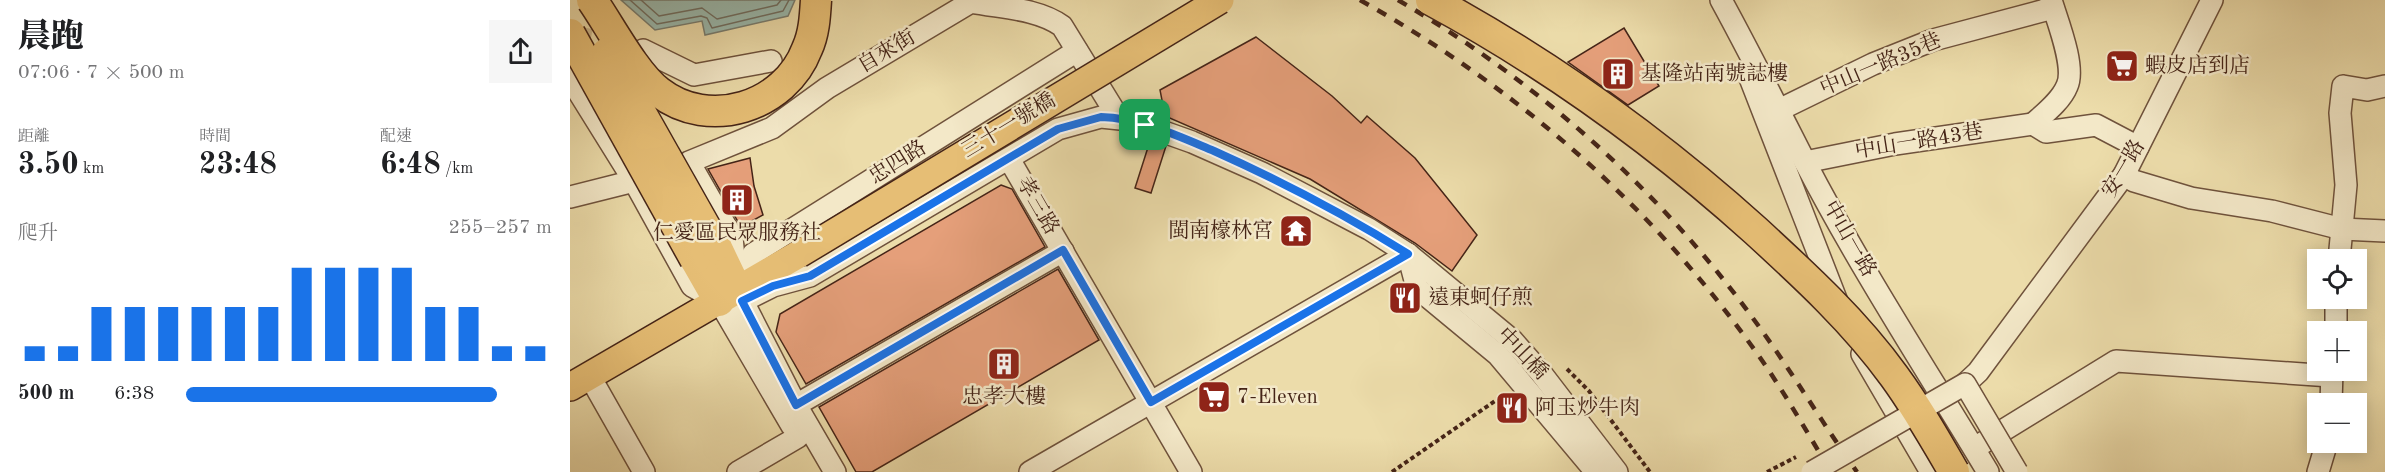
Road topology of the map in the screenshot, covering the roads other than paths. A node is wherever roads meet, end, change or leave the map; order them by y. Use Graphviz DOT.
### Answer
graph roads {
  1 [pos="577,0"];
  2 [pos="592,0"];
  3 [pos="816,0"];
  4 [pos="1220,0"];
  5 [pos="1431,0"];
  6 [pos="1720,0"];
  7 [pos="2212,0"];
  8 [pos="2052,4"];
  9 [pos="570,34"];
  10 [pos="643,50"];
  11 [pos="1077,51"];
  12 [pos="771,61"];
  13 [pos="570,78"];
  14 [pos="2385,86"];
  15 [pos="1780,109"];
  16 [pos="1118,117"];
  17 [pos="2033,124"];
  18 [pos="2138,147"];
  19 [pos="1009,159"];
  20 [pos="1805,162"];
  21 [pos="2124,175"];
  22 [pos="634,181"];
  23 [pos="570,197"];
  24 [pos="2342,229"];
  25 [pos="2385,231"];
  26 [pos="2340,249"];
  27 [pos="1063,250"];
  28 [pos="705,253"];
  29 [pos="1408,254"];
  30 [pos="733,297"];
  31 [pos="2307,372"];
  32 [pos="579,381"];
  33 [pos="1965,384"];
  34 [pos="1151,402"];
  35 [pos="796,405"];
  36 [pos="798,436"];
  37 [pos="1974,449"];
  38 [pos="2324,453"];
  39 [pos="644,472"];
  40 [pos="738,472"];
  41 [pos="819,472"];
  42 [pos="835,472"];
  43 [pos="1030,472"];
  44 [pos="1191,472"];
  45 [pos="1596,472"];
  46 [pos="1617,472"];
  47 [pos="1812,472"];
  48 [pos="1932,472"];
  49 [pos="1954,472"];
  50 [pos="1988,472"];
  51 [pos="2017,472"];
  52 [pos="2318,472"];
  1 -- 28 [label="highway, bridge"];
  2 -- 3 [label="highway, bridge"];
  4 -- 30 [label="main road, 三十一號橋, bridge"];
  5 -- 49 [label="highway, bridge"];
  6 -- 15 [label="street, 中山一路"];
  6 -- 48 [label="street, 中山一路"];
  7 -- 18 [label="street, 安一路"];
  8 -- 15 [label="street, 中山一路35巷"];
  8 -- 17 [label="street"];
  9 -- 28 [label="highway, bridge"];
  10 -- 12 [label="street"];
  11 -- 16 [label="street, 自來街"];
  11 -- 30 [label="street, 忠四路"];
  11 -- 30 [label="street, 自來街"];
  13 -- 22 [label="street"];
  14 -- 24 [label="street"];
  15 -- 20 [label="street, 中山一路"];
  16 -- 19 [label="street"];
  16 -- 29 [label="street, 中山橋"];
  17 -- 18 [label="street"];
  17 -- 20 [label="street, 中山一路43巷"];
  18 -- 21 [label="street, 安一路"];
  19 -- 27 [label="street, 孝三路"];
  19 -- 30 [label="street"];
  20 -- 37 [label="street, 中山一路"];
  21 -- 24 [label="street"];
  21 -- 33 [label="street, 安一路"];
  22 -- 23 [label="street"];
  22 -- 30 [label="street"];
  24 -- 25 [label="street"];
  24 -- 26 [label="street"];
  27 -- 34 [label="street, 孝三路"];
  27 -- 35 [label="street"];
  28 -- 30 [label="highway"];
  29 -- 34 [label="street"];
  29 -- 45 [label="street"];
  29 -- 46 [label="street, 中山橋"];
  30 -- 32 [label="main road"];
  30 -- 35 [label="street"];
  30 -- 36 [label="street"];
  31 -- 37 [label="street"];
  32 -- 39 [label="street"];
  33 -- 47 [label="street, bridge"];
  33 -- 51 [label="street, bridge"];
  34 -- 43 [label="street"];
  34 -- 44 [label="street, 孝三路"];
  35 -- 42 [label="street"];
  36 -- 40 [label="street"];
  36 -- 41 [label="street"];
  37 -- 50 [label="street, 中山一路"];
  38 -- 52 [label="street"];
}
